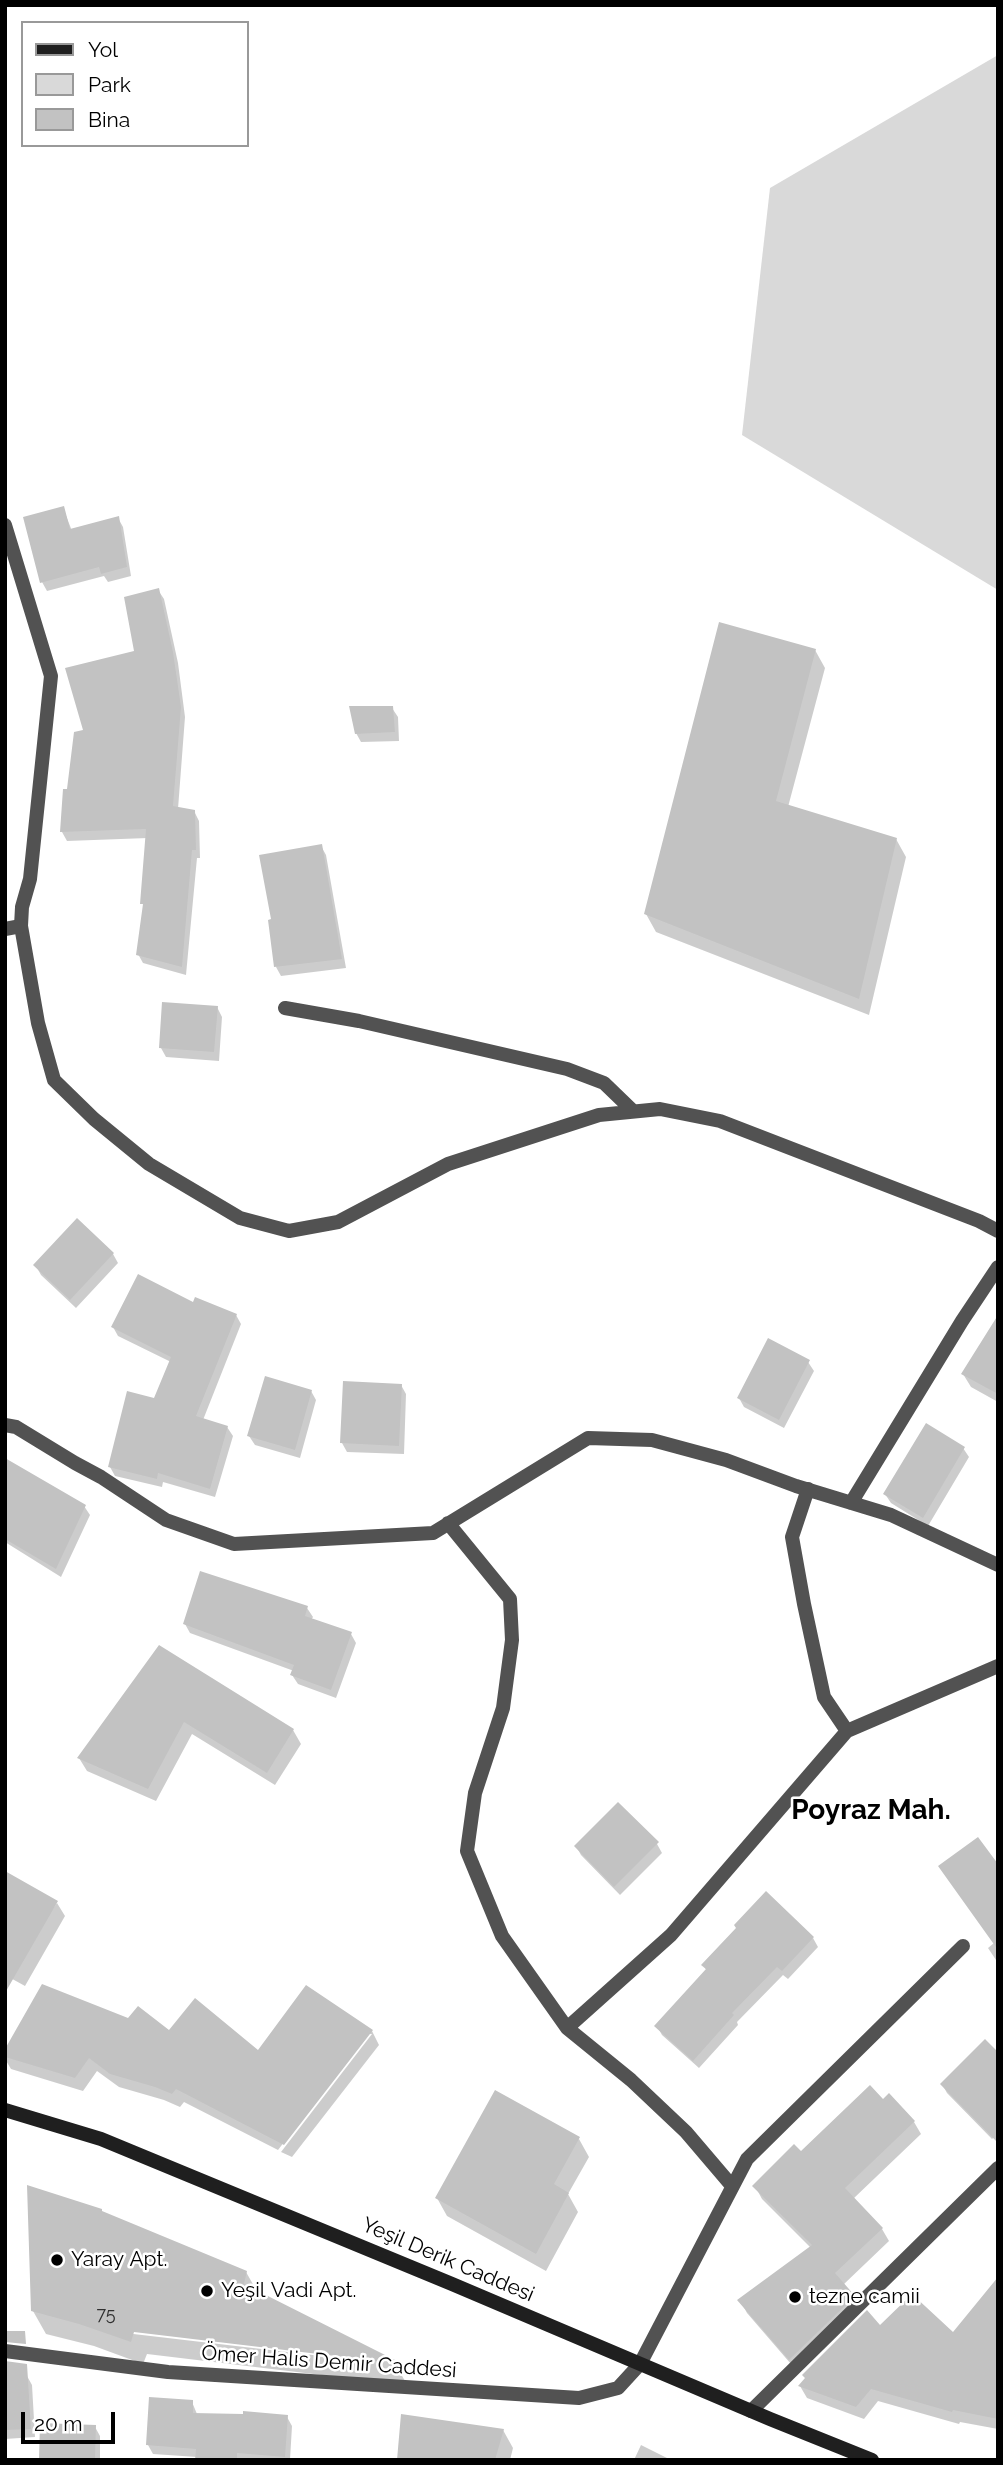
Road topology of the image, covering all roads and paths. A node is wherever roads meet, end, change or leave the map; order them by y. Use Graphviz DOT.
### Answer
graph roads {
  1 [pos="5,525"];
  2 [pos="21,926"];
  3 [pos="5,929"];
  4 [pos="285,1008"];
  5 [pos="633,1111"];
  6 [pos="998,1231"];
  7 [pos="998,1267"];
  8 [pos="5,1425"];
  9 [pos="808,1489"];
  10 [pos="851,1503"];
  11 [pos="448,1524"];
  12 [pos="998,1565"];
  13 [pos="998,1666"];
  14 [pos="847,1731"];
  15 [pos="963,1946"];
  16 [pos="567,2028"];
  17 [pos="5,2110"];
  18 [pos="998,2168"];
  19 [pos="732,2186"];
  20 [pos="5,2351"];
  21 [pos="640,2364"];
  22 [pos="751,2411"];
  23 [pos="872,2460"];
  1 -- 2 [label="street"];
  2 -- 3 [label="street"];
  2 -- 5 [label="street"];
  4 -- 5 [label="street"];
  5 -- 6 [label="street"];
  7 -- 10 [label="street"];
  8 -- 11 [label="street"];
  9 -- 10 [label="street"];
  9 -- 11 [label="street"];
  9 -- 14 [label="street"];
  10 -- 12 [label="street"];
  11 -- 16 [label="street"];
  13 -- 14 [label="street"];
  14 -- 16 [label="street"];
  15 -- 19 [label="street, Ömer Halis Demir Caddesi"];
  16 -- 19 [label="street"];
  17 -- 21 [label="main road, Yeşil Derik Caddesi"];
  18 -- 22 [label="street"];
  19 -- 21 [label="street, Ömer Halis Demir Caddesi"];
  20 -- 21 [label="street, Ömer Halis Demir Caddesi"];
  21 -- 22 [label="main road, Yeşil Derik Caddesi"];
  22 -- 23 [label="main road, Yeşil Derik Caddesi"];
}
